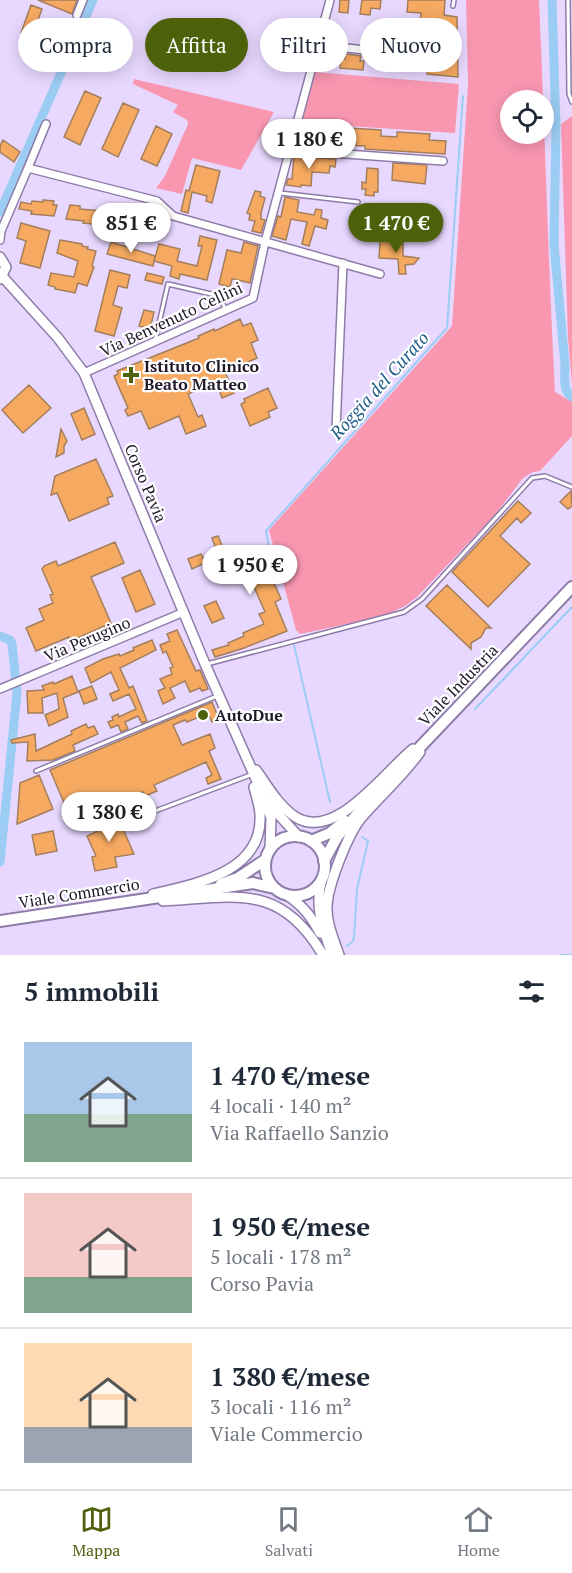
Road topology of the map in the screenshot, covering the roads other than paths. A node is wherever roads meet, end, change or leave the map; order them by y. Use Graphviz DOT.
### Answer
graph roads {
  1 [pos="83,0"];
  2 [pos="330,0"];
  3 [pos="454,0"];
  4 [pos="568,0"];
  5 [pos="453,6"];
  6 [pos="77,15"];
  7 [pos="326,18"];
  8 [pos="312,72"];
  9 [pos="572,102"];
  10 [pos="46,124"];
  11 [pos="290,150"];
  12 [pos="443,161"];
  13 [pos="28,168"];
  14 [pos="279,192"];
  15 [pos="358,202"];
  16 [pos="0,240"];
  17 [pos="265,242"];
  18 [pos="0,257"];
  19 [pos="343,263"];
  20 [pos="380,274"];
  21 [pos="1,278"];
  22 [pos="226,311"];
  23 [pos="155,343"];
  24 [pos="84,373"];
  25 [pos="336,429"];
  26 [pos="572,487"];
  27 [pos="572,587"];
  28 [pos="184,612"];
  29 [pos="205,664"];
  30 [pos="0,689"];
  31 [pos="219,695"];
  32 [pos="433,733"];
  33 [pos="36,771"];
  34 [pos="254,774"];
  35 [pos="259,786"];
  36 [pos="366,804"];
  37 [pos="88,811"];
  38 [pos="299,837"];
  39 [pos="311,841"];
  40 [pos="270,849"];
  41 [pos="265,860"];
  42 [pos="324,861"];
  43 [pos="322,878"];
  44 [pos="274,888"];
  45 [pos="287,895"];
  46 [pos="163,896"];
  47 [pos="106,904"];
  48 [pos="0,921"];
  49 [pos="323,955"];
  50 [pos="332,955"];
  51 [pos="339,955"];
  1 -- 6 [label="street"];
  2 -- 7 [label="street, Via Benvenuto Cellini"];
  3 -- 5 [label="lane"];
  4 -- 9 [label="lane"];
  8 -- 11 [label="street, Via Benvenuto Cellini"];
  10 -- 13 [label="street"];
  11 -- 12 [label="street"];
  11 -- 14 [label="street, Via Benvenuto Cellini"];
  13 -- 16 [label="street"];
  13 -- 17 [label="street"];
  14 -- 15 [label="lane"];
  14 -- 17 [label="street, Via Benvenuto Cellini"];
  17 -- 19 [label="street"];
  17 -- 22 [label="street, Via Benvenuto Cellini"];
  18 -- 21 [label="street, Corso Pavia"];
  19 -- 20 [label="street"];
  19 -- 25 [label="street"];
  21 -- 24 [label="street, Corso Pavia"];
  22 -- 23 [label="street, Via Benvenuto Cellini"];
  22 -- 23 [label="lane"];
  23 -- 24 [label="street, Via Benvenuto Cellini"];
  24 -- 28 [label="street, Corso Pavia"];
  26 -- 29 [label="lane"];
  27 -- 32 [label="main road, Viale Industria"];
  28 -- 29 [label="street, Corso Pavia"];
  28 -- 30 [label="street, Via Perugino"];
  29 -- 31 [label="street, Corso Pavia"];
  31 -- 33 [label="lane"];
  31 -- 34 [label="street, Corso Pavia"];
  32 -- 34 [label="street"];
  32 -- 36 [label="main road, Viale Industria"];
  32 -- 51 [label="street"];
  34 -- 35 [label="street"];
  34 -- 37 [label="lane"];
  34 -- 47 [label="street"];
  35 -- 38 [label="street"];
  35 -- 40 [label="street"];
  36 -- 39 [label="main road, Viale Industria"];
  36 -- 42 [label="main road, Viale Industria"];
  38 -- 39 [label="main road"];
  38 -- 40 [label="main road"];
  39 -- 42 [label="main road"];
  40 -- 41 [label="main road"];
  41 -- 44 [label="main road"];
  41 -- 46 [label="main road, Viale Commercio"];
  42 -- 43 [label="main road"];
  43 -- 45 [label="main road"];
  43 -- 50 [label="street"];
  44 -- 45 [label="main road"];
  44 -- 46 [label="main road, Viale Commercio"];
  45 -- 50 [label="street"];
  46 -- 47 [label="main road, Viale Commercio"];
  47 -- 48 [label="main road, Viale Commercio"];
  47 -- 49 [label="street"];
}
